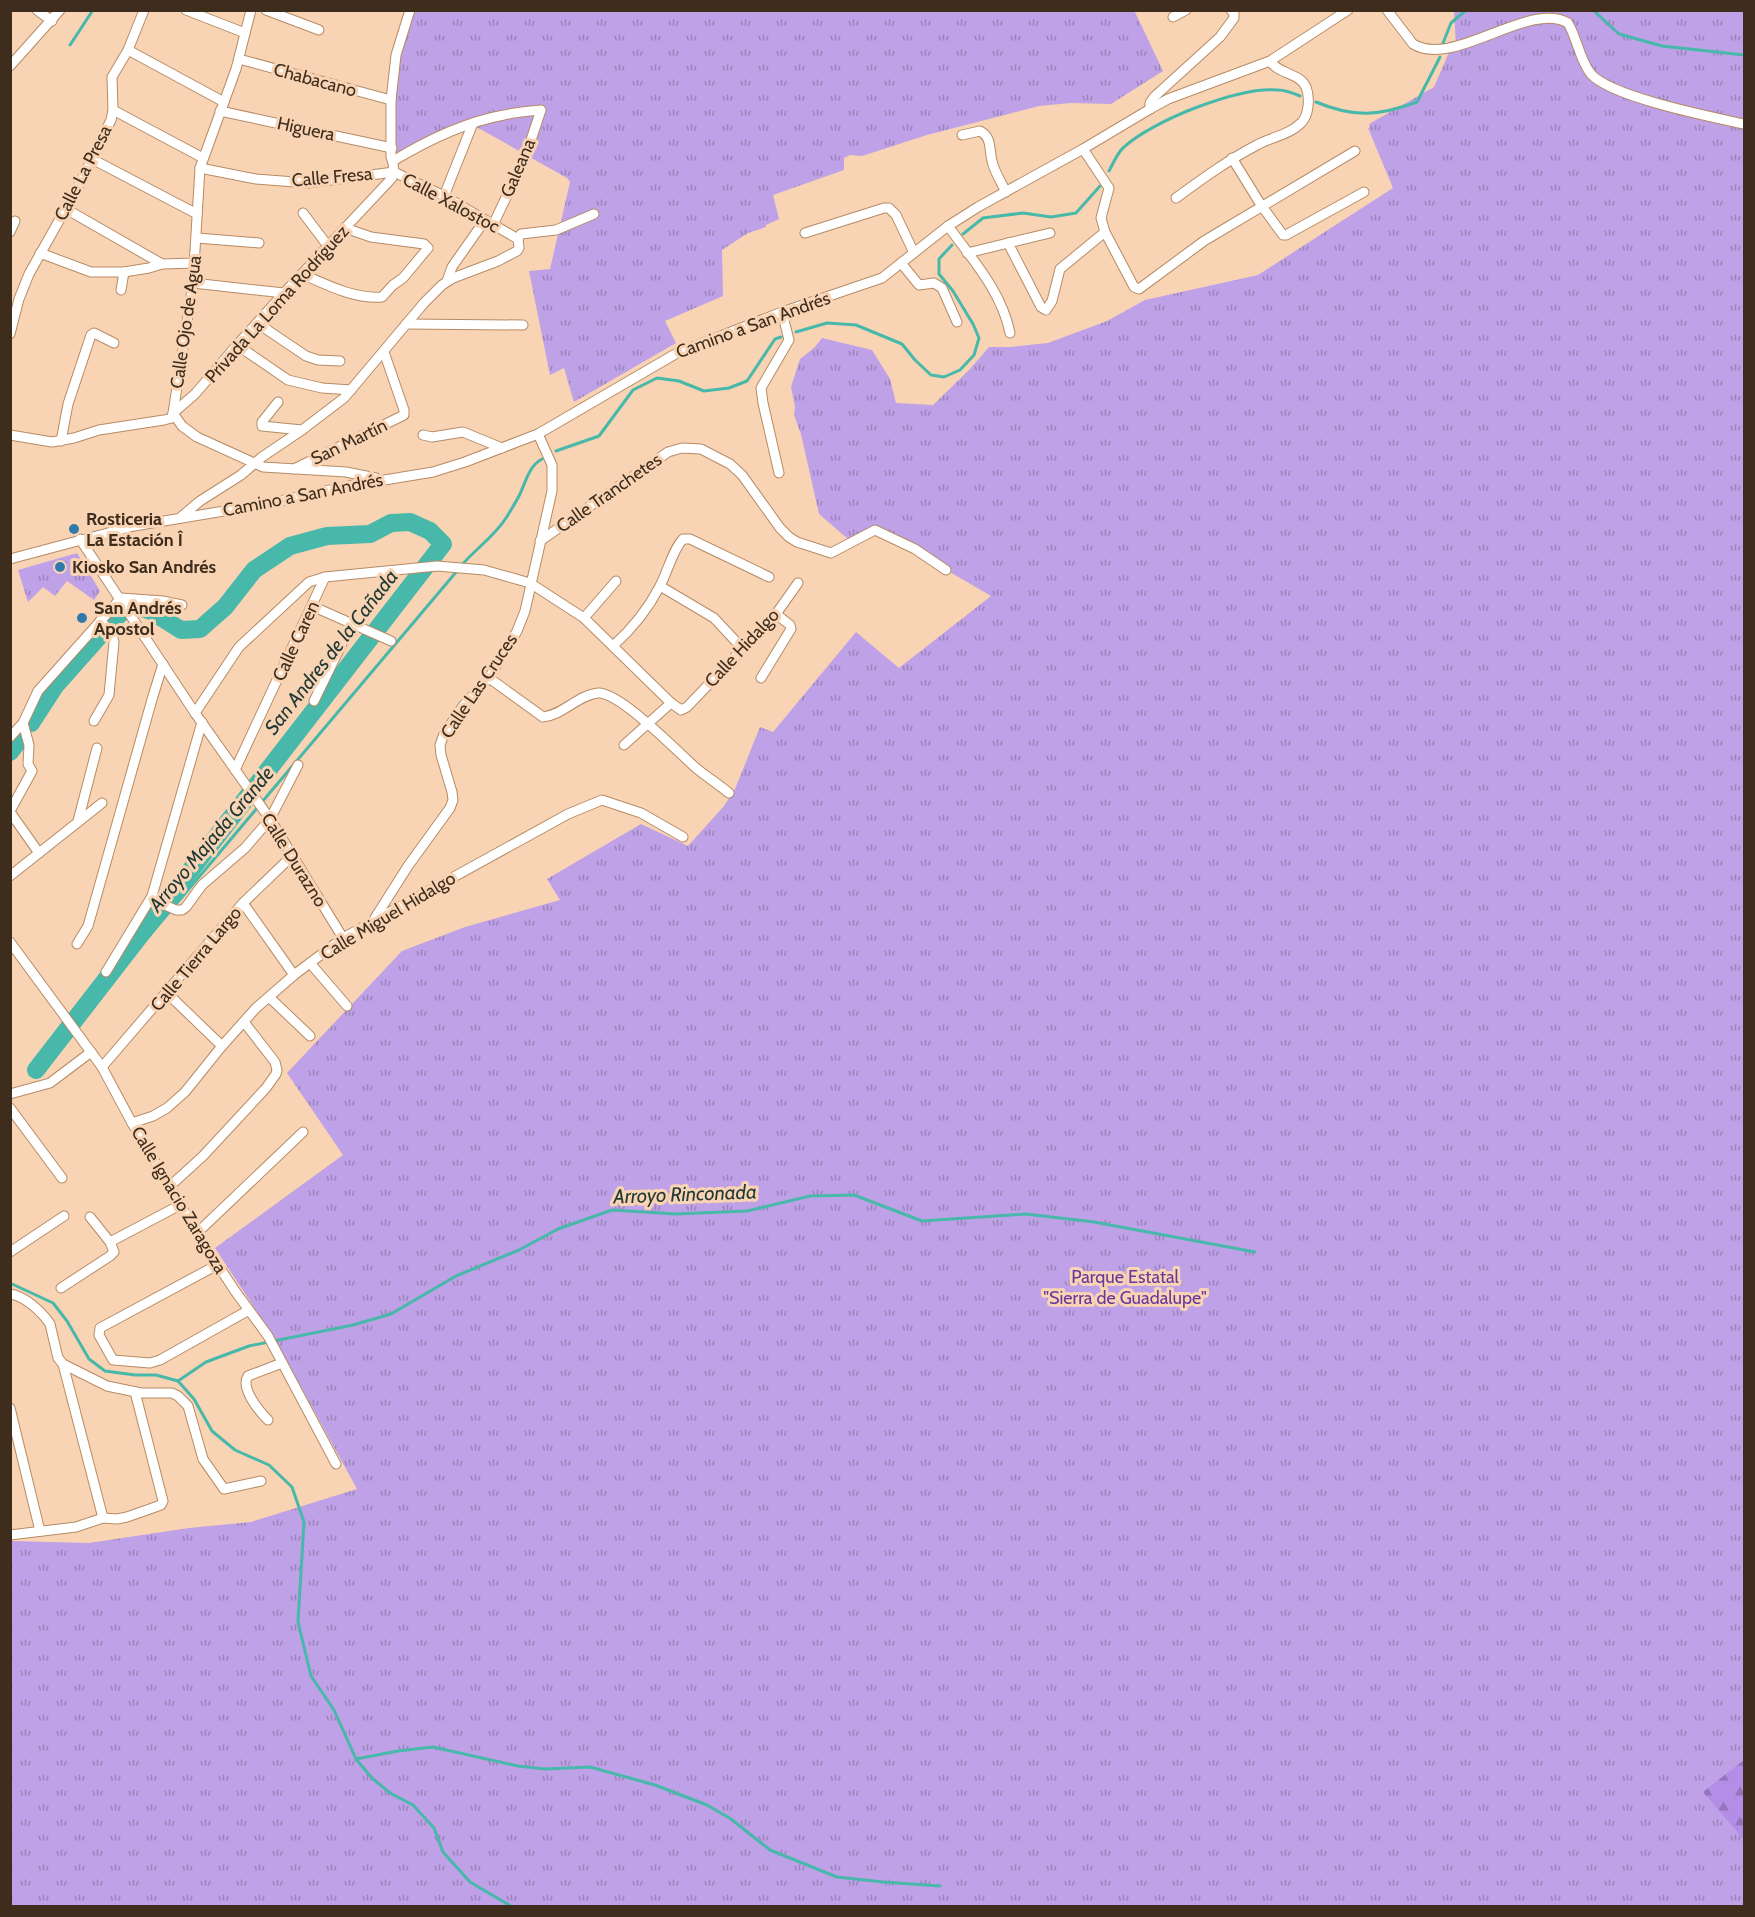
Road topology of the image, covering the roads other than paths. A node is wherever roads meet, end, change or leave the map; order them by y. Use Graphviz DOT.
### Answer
graph roads {
  1 [pos="37,10"];
  2 [pos="60,10"];
  3 [pos="144,10"];
  4 [pos="186,10"];
  5 [pos="250,10"];
  6 [pos="266,10"];
  7 [pos="410,10"];
  8 [pos="1186,10"];
  9 [pos="1231,10"];
  10 [pos="1387,10"];
  11 [pos="1345,11"];
  12 [pos="1173,17"];
  13 [pos="51,21"];
  14 [pos="319,30"];
  15 [pos="245,33"];
  16 [pos="128,50"];
  17 [pos="239,59"];
  18 [pos="13,60"];
  19 [pos="1270,61"];
  20 [pos="391,100"];
  21 [pos="222,106"];
  22 [pos="1150,109"];
  23 [pos="113,110"];
  24 [pos="473,123"];
  25 [pos="1744,124"];
  26 [pos="962,135"];
  27 [pos="392,148"];
  28 [pos="1083,149"];
  29 [pos="1355,151"];
  30 [pos="203,158"];
  31 [pos="1232,158"];
  32 [pos="92,159"];
  33 [pos="393,161"];
  34 [pos="200,168"];
  35 [pos="394,172"];
  36 [pos="1006,192"];
  37 [pos="1364,192"];
  38 [pos="444,196"];
  39 [pos="1176,198"];
  40 [pos="1261,205"];
  41 [pos="66,209"];
  42 [pos="303,213"];
  43 [pos="197,214"];
  44 [pos="594,214"];
  45 [pos="15,221"];
  46 [pos="489,222"];
  47 [pos="948,226"];
  48 [pos="345,228"];
  49 [pos="10,232"];
  50 [pos="1105,232"];
  51 [pos="805,233"];
  52 [pos="1050,233"];
  53 [pos="197,238"];
  54 [pos="518,239"];
  55 [pos="259,243"];
  56 [pos="1008,243"];
  57 [pos="327,246"];
  58 [pos="40,253"];
  59 [pos="914,253"];
  60 [pos="967,253"];
  61 [pos="195,263"];
  62 [pos="901,263"];
  63 [pos="162,264"];
  64 [pos="124,272"];
  65 [pos="302,274"];
  66 [pos="447,281"];
  67 [pos="193,283"];
  68 [pos="121,290"];
  69 [pos="284,292"];
  70 [pos="782,312"];
  71 [pos="957,322"];
  72 [pos="257,323"];
  73 [pos="406,324"];
  74 [pos="524,325"];
  75 [pos="1010,333"];
  76 [pos="10,334"];
  77 [pos="114,343"];
  78 [pos="237,345"];
  79 [pos="384,352"];
  80 [pos="340,361"];
  81 [pos="351,390"];
  82 [pos="278,402"];
  83 [pos="172,413"];
  84 [pos="302,430"];
  85 [pos="538,434"];
  86 [pos="10,435"];
  87 [pos="423,435"];
  88 [pos="61,441"];
  89 [pos="502,448"];
  90 [pos="254,464"];
  91 [pos="293,470"];
  92 [pos="779,473"];
  93 [pos="383,480"];
  94 [pos="181,518"];
  95 [pos="80,539"];
  96 [pos="540,542"];
  97 [pos="10,559"];
  98 [pos="946,570"];
  99 [pos="325,577"];
  100 [pos="769,577"];
  101 [pos="616,581"];
  102 [pos="530,583"];
  103 [pos="798,583"];
  104 [pos="660,586"];
  105 [pos="121,598"];
  106 [pos="182,604"];
  107 [pos="312,606"];
  108 [pos="776,614"];
  109 [pos="585,618"];
  110 [pos="100,621"];
  111 [pos="352,623"];
  112 [pos="391,641"];
  113 [pos="614,645"];
  114 [pos="742,648"];
  115 [pos="163,664"];
  116 [pos="489,678"];
  117 [pos="761,678"];
  118 [pos="314,701"];
  119 [pos="671,702"];
  120 [pos="195,713"];
  121 [pos="94,721"];
  122 [pos="202,722"];
  123 [pos="23,723"];
  124 [pos="648,724"];
  125 [pos="10,737"];
  126 [pos="624,745"];
  127 [pos="97,748"];
  128 [pos="298,765"];
  129 [pos="235,770"];
  130 [pos="729,793"];
  131 [pos="102,803"];
  132 [pos="10,812"];
  133 [pos="270,819"];
  134 [pos="78,821"];
  135 [pos="683,837"];
  136 [pos="39,853"];
  137 [pos="293,855"];
  138 [pos="10,876"];
  139 [pos="158,902"];
  140 [pos="243,903"];
  141 [pos="374,920"];
  142 [pos="343,938"];
  143 [pos="10,942"];
  144 [pos="77,944"];
  145 [pos="310,963"];
  146 [pos="106,972"];
  147 [pos="294,975"];
  148 [pos="167,993"];
  149 [pos="269,997"];
  150 [pos="347,1006"];
  151 [pos="244,1022"];
  152 [pos="310,1036"];
  153 [pos="222,1046"];
  154 [pos="91,1052"];
  155 [pos="102,1067"];
  156 [pos="10,1094"];
  157 [pos="10,1108"];
  158 [pos="132,1123"];
  159 [pos="303,1132"];
  160 [pos="62,1178"];
  161 [pos="169,1187"];
  162 [pos="180,1205"];
  163 [pos="64,1215"];
  164 [pos="90,1217"];
  165 [pos="197,1233"];
  166 [pos="110,1242"];
  167 [pos="10,1252"];
  168 [pos="217,1265"];
  169 [pos="61,1288"];
  170 [pos="10,1294"];
  171 [pos="249,1310"];
  172 [pos="282,1363"];
  173 [pos="63,1364"];
  174 [pos="135,1392"];
  175 [pos="10,1408"];
  176 [pos="268,1420"];
  177 [pos="336,1464"];
  178 [pos="261,1481"];
  179 [pos="103,1518"];
  180 [pos="40,1531"];
  181 [pos="10,1535"];
  1 -- 13 [label="street"];
  2 -- 13 [label="street"];
  3 -- 16 [label="street, Calle La Presa"];
  4 -- 15 [label="street"];
  5 -- 15 [label="street, Calle Ojo de Agua"];
  6 -- 14 [label="street"];
  7 -- 20 [label="street, Calle Xalostoc"];
  8 -- 12 [label="street"];
  9 -- 22 [label="street"];
  10 -- 25 [label="street"];
  11 -- 19 [label="street, Camino a San Andrés"];
  13 -- 18 [label="street"];
  15 -- 17 [label="street, Calle Ojo de Agua"];
  16 -- 21 [label="street, Higuera"];
  16 -- 23 [label="street, Calle La Presa"];
  17 -- 20 [label="street, Chabacano"];
  17 -- 21 [label="street, Calle Ojo de Agua"];
  19 -- 22 [label="street, Camino a San Andrés"];
  19 -- 31 [label="street"];
  20 -- 27 [label="street, Calle Xalostoc"];
  21 -- 27 [label="street, Higuera"];
  21 -- 30 [label="street, Calle Ojo de Agua"];
  22 -- 28 [label="street, Camino a San Andrés"];
  23 -- 30 [label="street"];
  23 -- 32 [label="street, Calle La Presa"];
  24 -- 33 [label="street"];
  24 -- 38 [label="street"];
  24 -- 46 [label="street, Galeana"];
  26 -- 36 [label="street"];
  27 -- 33 [label="street, Calle Xalostoc"];
  28 -- 36 [label="street, Camino a San Andrés"];
  28 -- 50 [label="street"];
  29 -- 40 [label="street"];
  30 -- 34 [label="street, Calle Ojo de Agua"];
  31 -- 39 [label="street"];
  31 -- 40 [label="street"];
  32 -- 41 [label="street, Calle La Presa"];
  32 -- 43 [label="street"];
  33 -- 35 [label="street, Calle Xalostoc"];
  34 -- 35 [label="street, Calle Fresa"];
  34 -- 43 [label="street, Calle Ojo de Agua"];
  35 -- 38 [label="street, Calle Xalostoc"];
  35 -- 48 [label="street, Privada La Loma Rodríguez"];
  36 -- 47 [label="street, Camino a San Andrés"];
  37 -- 40 [label="street"];
  38 -- 46 [label="street, Calle Xalostoc"];
  40 -- 50 [label="street"];
  41 -- 58 [label="street, Calle La Presa"];
  41 -- 63 [label="street"];
  42 -- 57 [label="street"];
  43 -- 53 [label="street, Calle Ojo de Agua"];
  44 -- 54 [label="street"];
  45 -- 49 [label="street"];
  46 -- 54 [label="street, Calle Xalostoc"];
  46 -- 66 [label="street, Galeana"];
  47 -- 59 [label="street, Camino a San Andrés"];
  47 -- 60 [label="street"];
  48 -- 57 [label="street, Privada La Loma Rodríguez"];
  48 -- 65 [label="street"];
  50 -- 56 [label="street"];
  51 -- 59 [label="street"];
  52 -- 56 [label="street"];
  53 -- 55 [label="street"];
  53 -- 61 [label="street, Calle Ojo de Agua"];
  54 -- 66 [label="street"];
  56 -- 60 [label="street"];
  57 -- 65 [label="street, Privada La Loma Rodríguez"];
  58 -- 64 [label="street"];
  58 -- 76 [label="street, Calle La Presa"];
  59 -- 62 [label="street, Camino a San Andrés"];
  60 -- 75 [label="street"];
  61 -- 63 [label="street"];
  61 -- 67 [label="street, Calle Ojo de Agua"];
  62 -- 70 [label="street, Camino a San Andrés"];
  62 -- 71 [label="street"];
  63 -- 64 [label="street"];
  64 -- 68 [label="street"];
  65 -- 69 [label="street, Privada La Loma Rodríguez"];
  66 -- 73 [label="street"];
  67 -- 69 [label="street"];
  67 -- 83 [label="street, Calle Ojo de Agua"];
  69 -- 72 [label="street, Privada La Loma Rodríguez"];
  70 -- 85 [label="street, Camino a San Andrés"];
  70 -- 92 [label="street"];
  72 -- 78 [label="street, Privada La Loma Rodríguez"];
  72 -- 80 [label="street"];
  73 -- 74 [label="street"];
  73 -- 79 [label="street"];
  77 -- 88 [label="street"];
  78 -- 81 [label="street"];
  78 -- 83 [label="street, Privada La Loma Rodríguez"];
  79 -- 81 [label="street"];
  79 -- 91 [label="street, San Martín"];
  81 -- 84 [label="street"];
  82 -- 84 [label="street"];
  83 -- 88 [label="street, Privada La Loma Rodríguez"];
  83 -- 90 [label="street, Calle Ojo de Agua"];
  84 -- 90 [label="street"];
  85 -- 89 [label="street, Camino a San Andrés"];
  85 -- 96 [label="street, Calle Las Cruces"];
  86 -- 88 [label="street, Privada La Loma Rodríguez"];
  87 -- 89 [label="street"];
  89 -- 93 [label="street, Camino a San Andrés"];
  90 -- 91 [label="street, Calle Ojo de Agua"];
  90 -- 94 [label="street"];
  91 -- 93 [label="street, Calle Ojo de Agua"];
  93 -- 94 [label="street, Camino a San Andrés"];
  94 -- 95 [label="street, Camino a San Andrés"];
  95 -- 97 [label="street, Camino a San Andrés"];
  95 -- 105 [label="street, Calle Durazno"];
  96 -- 98 [label="street, Calle Tranchetes"];
  96 -- 102 [label="street, Calle Las Cruces"];
  99 -- 102 [label="street"];
  99 -- 107 [label="street, Calle Caren"];
  99 -- 120 [label="street"];
  100 -- 104 [label="street"];
  101 -- 109 [label="street"];
  102 -- 109 [label="street"];
  102 -- 116 [label="street, Calle Las Cruces"];
  103 -- 108 [label="street, Calle Hidalgo"];
  104 -- 113 [label="street"];
  104 -- 114 [label="street"];
  105 -- 106 [label="street"];
  105 -- 110 [label="street"];
  105 -- 115 [label="street, Calle Durazno"];
  107 -- 111 [label="street"];
  107 -- 129 [label="street, Calle Caren"];
  108 -- 114 [label="street, Calle Hidalgo"];
  108 -- 117 [label="street"];
  109 -- 113 [label="street"];
  110 -- 121 [label="street"];
  110 -- 123 [label="street"];
  111 -- 112 [label="street"];
  111 -- 118 [label="street"];
  113 -- 119 [label="street"];
  114 -- 119 [label="street, Calle Hidalgo"];
  115 -- 120 [label="street, Calle Durazno"];
  115 -- 144 [label="street"];
  116 -- 124 [label="street"];
  116 -- 141 [label="street, Calle Las Cruces"];
  119 -- 124 [label="street"];
  120 -- 122 [label="street, Calle Durazno"];
  122 -- 129 [label="street, Calle Durazno"];
  122 -- 146 [label="street"];
  123 -- 125 [label="street"];
  123 -- 132 [label="street"];
  124 -- 126 [label="street"];
  124 -- 130 [label="street"];
  127 -- 134 [label="street"];
  128 -- 133 [label="street"];
  129 -- 133 [label="street, Calle Durazno"];
  131 -- 134 [label="street"];
  132 -- 136 [label="street"];
  133 -- 137 [label="street, Calle Durazno"];
  133 -- 139 [label="street"];
  134 -- 136 [label="street"];
  135 -- 141 [label="street, Calle Miguel Hidalgo"];
  136 -- 138 [label="street"];
  137 -- 140 [label="street, Calle Tierra Largo"];
  137 -- 142 [label="street, Calle Durazno"];
  140 -- 147 [label="street"];
  140 -- 148 [label="street, Calle Tierra Largo"];
  141 -- 142 [label="street, Calle Miguel Hidalgo"];
  142 -- 145 [label="street, Calle Miguel Hidalgo"];
  143 -- 154 [label="street, Calle Ignacio Zaragoza"];
  145 -- 147 [label="street, Calle Miguel Hidalgo"];
  145 -- 150 [label="street"];
  147 -- 149 [label="street, Calle Miguel Hidalgo"];
  148 -- 153 [label="street"];
  148 -- 155 [label="street, Calle Tierra Largo"];
  149 -- 151 [label="street, Calle Miguel Hidalgo"];
  149 -- 152 [label="street"];
  151 -- 153 [label="street, Calle Miguel Hidalgo"];
  151 -- 161 [label="street"];
  153 -- 158 [label="street, Calle Miguel Hidalgo"];
  154 -- 155 [label="street, Calle Ignacio Zaragoza"];
  154 -- 156 [label="street"];
  155 -- 158 [label="street, Calle Ignacio Zaragoza"];
  157 -- 160 [label="street"];
  158 -- 161 [label="street, Calle Ignacio Zaragoza"];
  159 -- 165 [label="street"];
  161 -- 162 [label="street, Calle Ignacio Zaragoza"];
  162 -- 165 [label="street, Calle Ignacio Zaragoza"];
  162 -- 166 [label="street"];
  163 -- 167 [label="street"];
  164 -- 166 [label="street"];
  165 -- 168 [label="street, Calle Ignacio Zaragoza"];
  166 -- 169 [label="street"];
  168 -- 171 [label="street, Calle Ignacio Zaragoza"];
  168 -- 171 [label="street"];
  170 -- 173 [label="street"];
  171 -- 172 [label="street, Calle Ignacio Zaragoza"];
  172 -- 176 [label="street"];
  172 -- 177 [label="street, Calle Ignacio Zaragoza"];
  173 -- 174 [label="street"];
  173 -- 179 [label="street"];
  174 -- 178 [label="street"];
  174 -- 179 [label="street"];
  175 -- 180 [label="street"];
  179 -- 180 [label="street"];
  180 -- 181 [label="street"];
}
